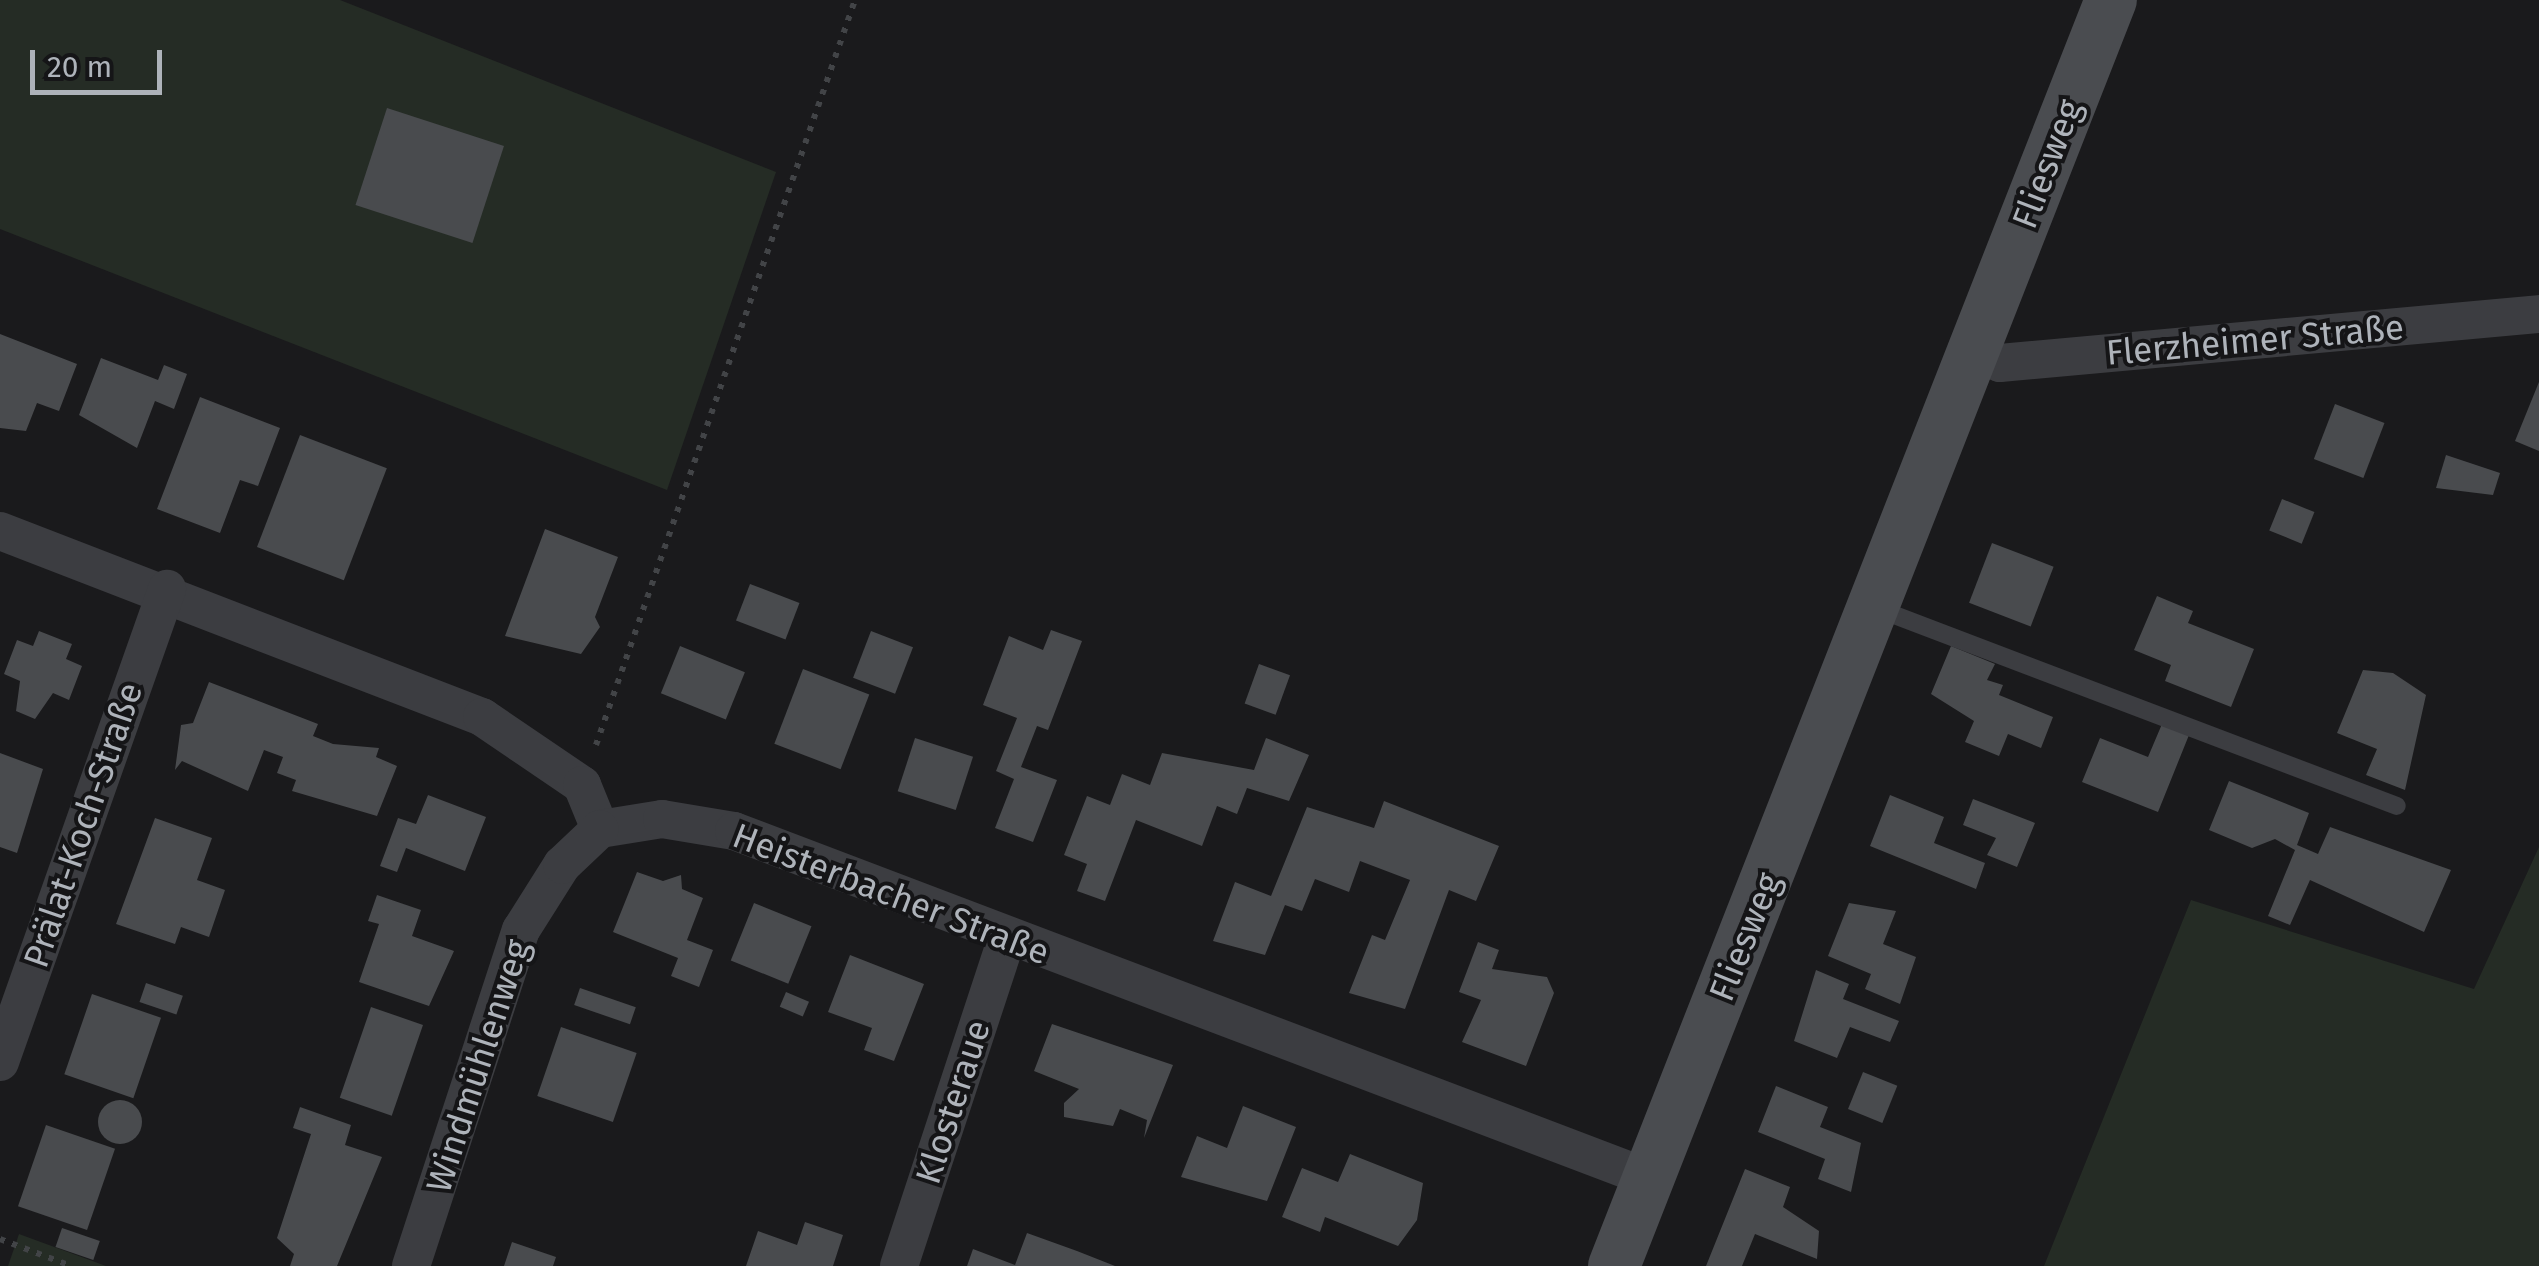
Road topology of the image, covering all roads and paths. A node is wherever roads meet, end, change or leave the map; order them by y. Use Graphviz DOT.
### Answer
graph roads {
  1 [pos="855,0"];
  2 [pos="2110,0"];
  3 [pos="2539,314"];
  4 [pos="1974,352"];
  5 [pos="0,531"];
  6 [pos="167,588"];
  7 [pos="1876,608"];
  8 [pos="582,785"];
  9 [pos="2397,806"];
  10 [pos="600,829"];
  11 [pos="1008,937"];
  12 [pos="0,1062"];
  13 [pos="1650,1178"];
  14 [pos="0,1239"];
  15 [pos="72,1266"];
  16 [pos="411,1266"];
  17 [pos="899,1266"];
  18 [pos="1614,1266"];
  1 -- 8 [label="path"];
  2 -- 4 [label="main road, Fliesweg"];
  3 -- 4 [label="street, Flerzheimer Straße"];
  4 -- 7 [label="main road, Fliesweg"];
  5 -- 6 [label="street"];
  6 -- 8 [label="street"];
  6 -- 12 [label="street, Prälat-Koch-Straße"];
  7 -- 9 [label="lane"];
  7 -- 13 [label="main road, Fliesweg"];
  8 -- 10 [label="street"];
  10 -- 11 [label="street, Heisterbacher Straße"];
  10 -- 16 [label="street, Windmühlenweg"];
  11 -- 13 [label="street, Heisterbacher Straße"];
  11 -- 17 [label="street, Klosteraue"];
  13 -- 18 [label="main road, Fliesweg"];
  14 -- 15 [label="path"];
}
